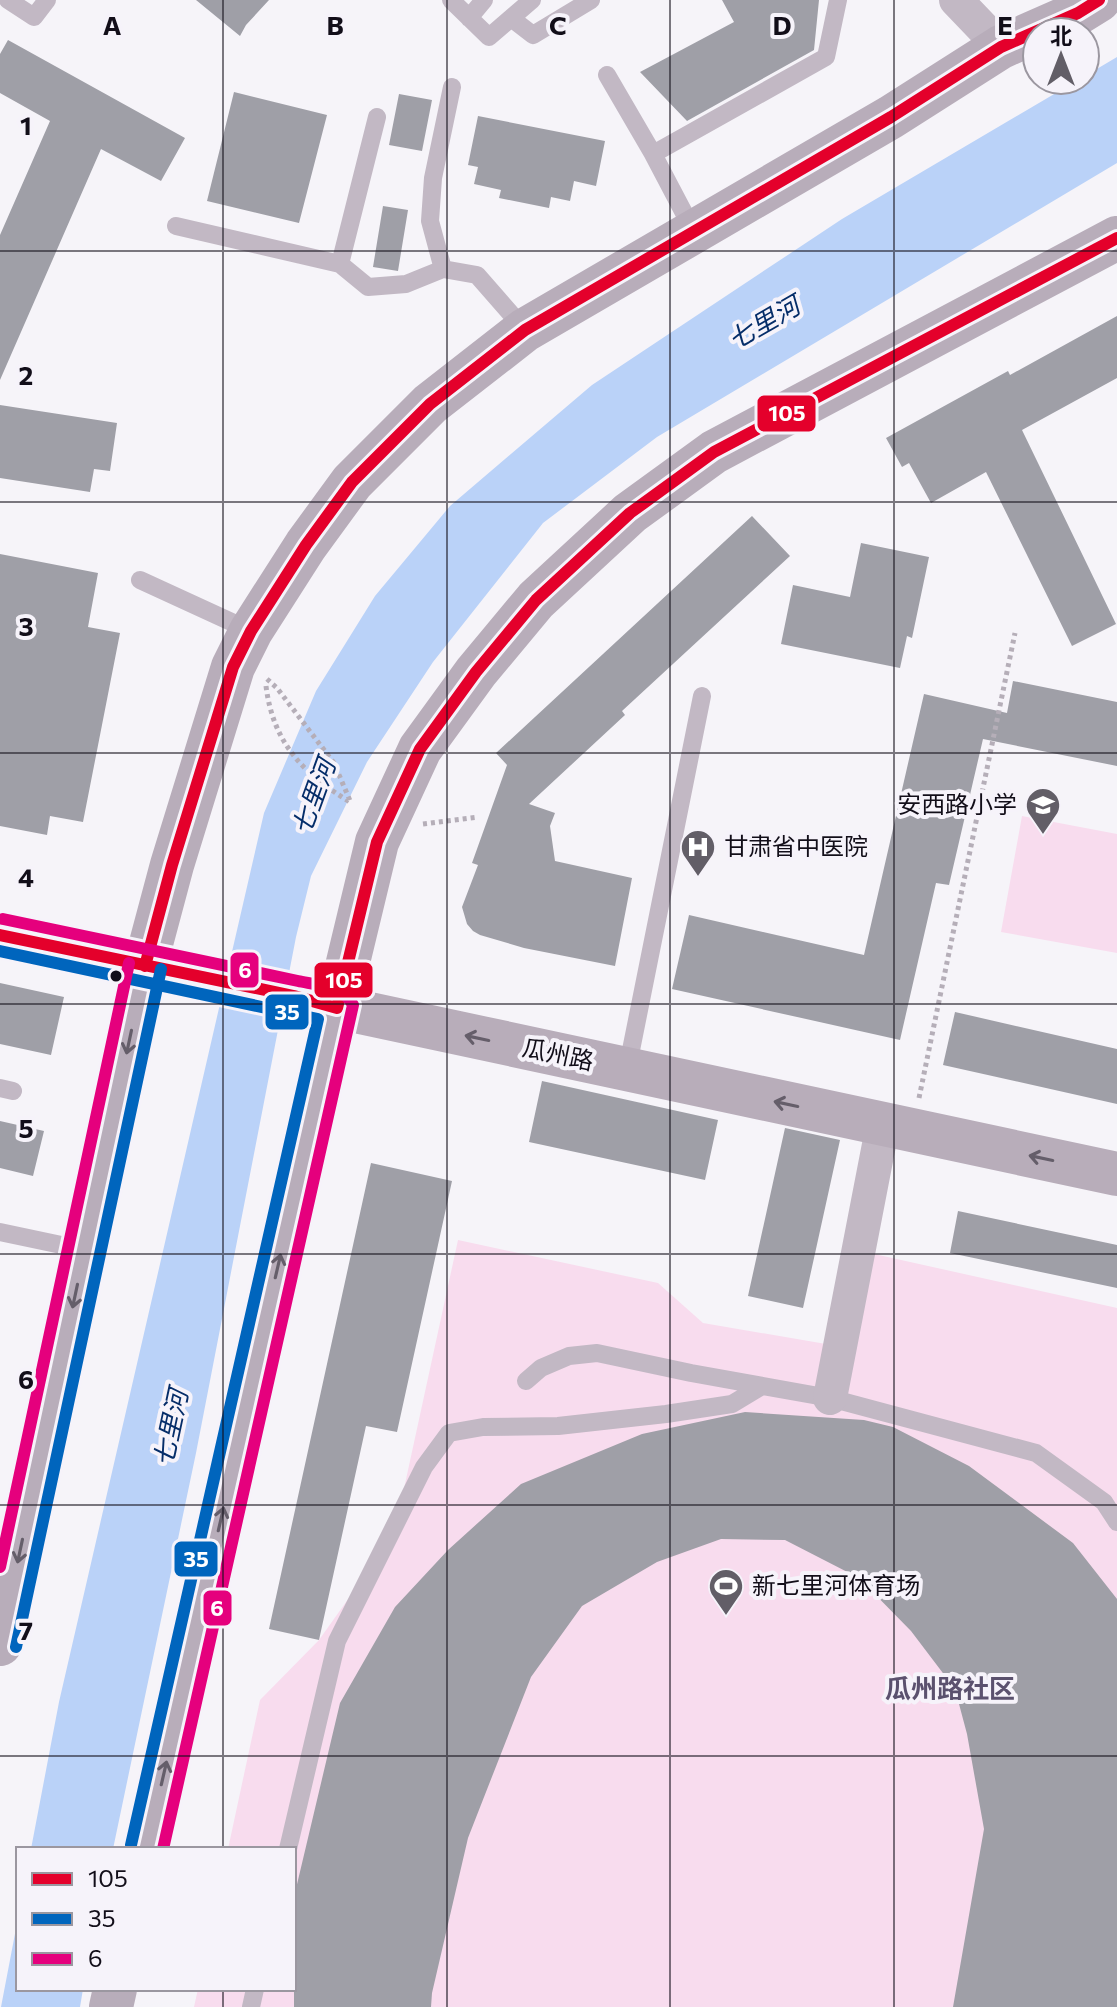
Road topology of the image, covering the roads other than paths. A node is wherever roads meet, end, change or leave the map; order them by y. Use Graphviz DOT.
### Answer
graph roads {
  1 [pos="8,0"];
  2 [pos="47,0"];
  3 [pos="451,0"];
  4 [pos="484,0"];
  5 [pos="532,0"];
  6 [pos="591,0"];
  7 [pos="838,0"];
  8 [pos="956,0"];
  9 [pos="1086,4"];
  10 [pos="469,18"];
  11 [pos="511,18"];
  12 [pos="1001,47"];
  13 [pos="607,75"];
  14 [pos="452,87"];
  15 [pos="377,117"];
  16 [pos="653,154"];
  17 [pos="176,226"];
  18 [pos="694,232"];
  19 [pos="1117,238"];
  20 [pos="340,264"];
  21 [pos="443,269"];
  22 [pos="525,330"];
  23 [pos="140,580"];
  24 [pos="251,631"];
  25 [pos="702,696"];
  26 [pos="0,935"];
  27 [pos="145,966"];
  28 [pos="337,1008"];
  29 [pos="627,1070"];
  30 [pos="898,1128"];
  31 [pos="1117,1174"];
  32 [pos="0,1232"];
  33 [pos="85,1250"];
  34 [pos="526,1381"];
  35 [pos="762,1386"];
  36 [pos="830,1398"];
  37 [pos="1117,1522"];
  38 [pos="0,1644"];
  39 [pos="147,1847"];
  40 [pos="288,1847"];
  1 -- 2 [label="lane"];
  3 -- 10 [label="lane"];
  4 -- 10 [label="lane"];
  5 -- 11 [label="lane"];
  6 -- 11 [label="lane"];
  7 -- 16 [label="lane"];
  8 -- 12 [label="street"];
  9 -- 12 [label="street"];
  10 -- 11 [label="lane"];
  12 -- 18 [label="street"];
  13 -- 16 [label="lane"];
  14 -- 21 [label="lane"];
  15 -- 20 [label="lane"];
  16 -- 18 [label="lane"];
  17 -- 20 [label="lane"];
  18 -- 22 [label="street"];
  19 -- 28 [label="street"];
  20 -- 21 [label="lane"];
  21 -- 22 [label="lane"];
  22 -- 24 [label="street"];
  23 -- 24 [label="lane"];
  24 -- 27 [label="street"];
  25 -- 29 [label="lane"];
  26 -- 27 [label="street, 瓜州路"];
  27 -- 28 [label="street, 瓜州路"];
  27 -- 33 [label="street, one-way"];
  29 -- 28 [label="street, 瓜州路, one-way"];
  39 -- 28 [label="street, one-way"];
  30 -- 29 [label="street, 瓜州路, one-way"];
  31 -- 30 [label="street, 瓜州路, one-way"];
  30 -- 36 [label="street"];
  32 -- 33 [label="lane"];
  33 -- 38 [label="street, one-way"];
  34 -- 35 [label="lane"];
  35 -- 36 [label="lane"];
  35 -- 40 [label="lane"];
  36 -- 37 [label="lane"];
}
